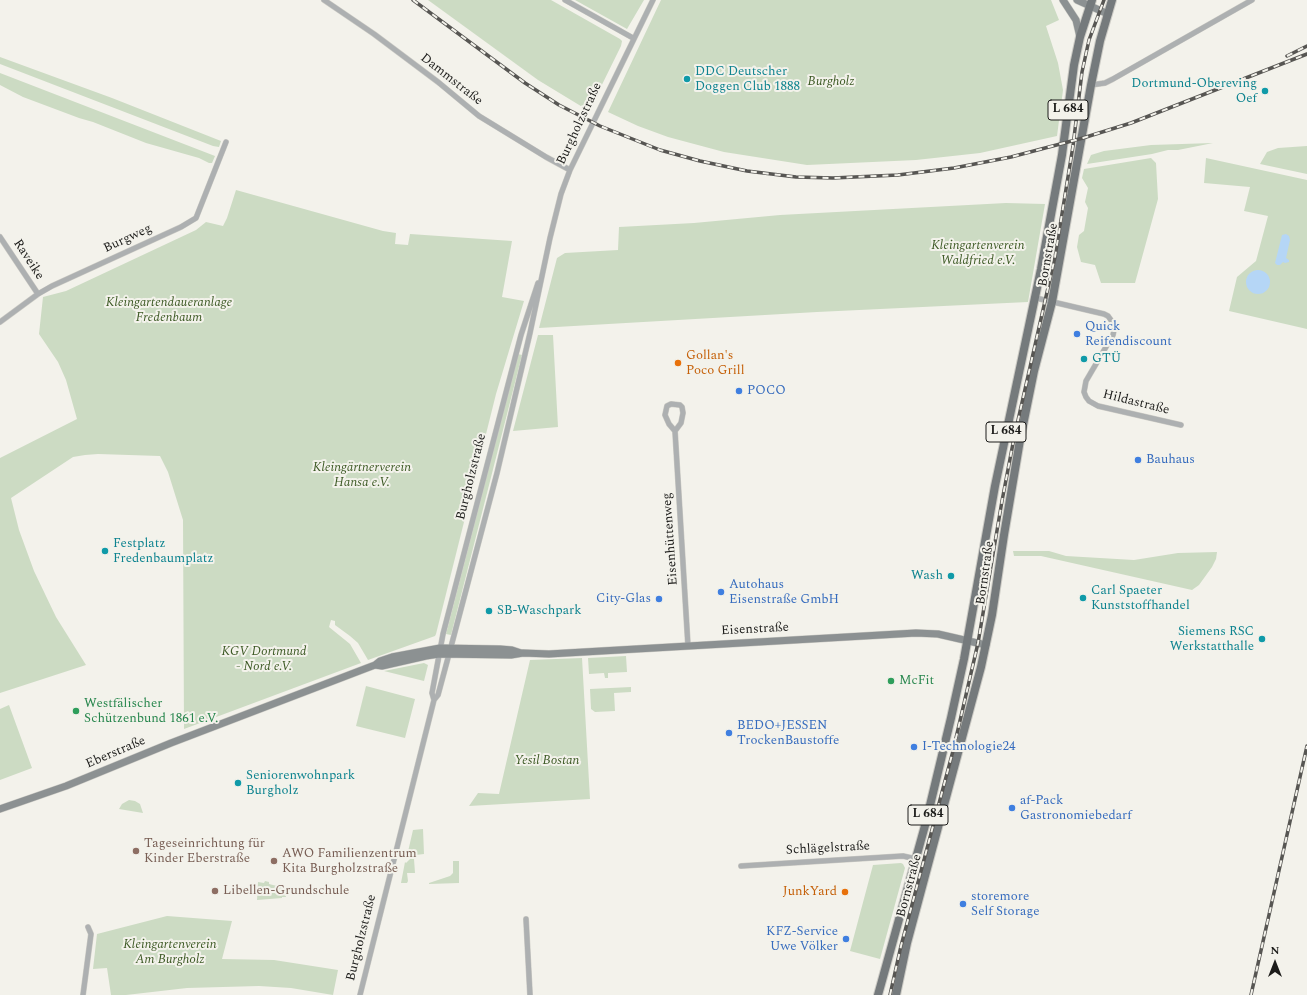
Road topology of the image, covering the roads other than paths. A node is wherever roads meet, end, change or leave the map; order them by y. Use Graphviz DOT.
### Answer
graph roads {
  1 [pos="324,0"];
  2 [pos="565,0"];
  3 [pos="652,0"];
  4 [pos="1063,0"];
  5 [pos="1077,0"];
  6 [pos="1112,0"];
  7 [pos="1252,0"];
  8 [pos="1091,3"];
  9 [pos="1108,14"];
  10 [pos="1080,37"];
  11 [pos="633,38"];
  12 [pos="1091,85"];
  13 [pos="226,142"];
  14 [pos="570,170"];
  15 [pos="0,237"];
  16 [pos="38,294"];
  17 [pos="1036,298"];
  18 [pos="1052,302"];
  19 [pos="532,306"];
  20 [pos="0,322"];
  21 [pos="1181,425"];
  22 [pos="675,431"];
  23 [pos="967,640"];
  24 [pos="986,645"];
  25 [pos="688,646"];
  26 [pos="440,651"];
  27 [pos="450,651"];
  28 [pos="434,700"];
  29 [pos="0,809"];
  30 [pos="916,859"];
  31 [pos="741,866"];
  32 [pos="526,919"];
  33 [pos="88,927"];
  34 [pos="83,995"];
  35 [pos="360,995"];
  36 [pos="530,995"];
  37 [pos="878,995"];
  38 [pos="896,995"];
  1 -- 14 [label="street, Dammstraße"];
  2 -- 11 [label="street"];
  3 -- 11 [label="street, Burgholzstraße"];
  4 -- 10 [label="street"];
  5 -- 8 [label="street"];
  6 -- 9 [label="main road, L 684"];
  7 -- 12 [label="street"];
  8 -- 9 [label="street"];
  8 -- 10 [label="main road, L 684"];
  9 -- 12 [label="main road, L 684"];
  10 -- 17 [label="main road, Bornstraße / L 684"];
  11 -- 14 [label="street, Burgholzstraße"];
  12 -- 18 [label="main road, Bornstraße / L 684"];
  13 -- 16 [label="street, Burgweg"];
  14 -- 19 [label="street, Burgholzstraße"];
  15 -- 16 [label="street, Raveike"];
  16 -- 20 [label="street, Burgweg"];
  17 -- 18 [label="street, Hildastraße"];
  17 -- 23 [label="main road, Bornstraße / L 684"];
  18 -- 21 [label="street, Hildastraße"];
  18 -- 24 [label="main road, Bornstraße / L 684"];
  19 -- 26 [label="street, Burgholzstraße"];
  19 -- 27 [label="street, Burgholzstraße"];
  22 -- 22 [label="street, Eisenhüttenweg"];
  22 -- 25 [label="street, Eisenhüttenweg"];
  23 -- 24 [label="street, Eisenstraße"];
  23 -- 25 [label="street, Eisenstraße"];
  23 -- 30 [label="main road, Bornstraße / L 684"];
  24 -- 38 [label="main road, Bornstraße / L 684"];
  25 -- 27 [label="street, Eisenstraße"];
  26 -- 27 [label="street, Eberstraße"];
  26 -- 28 [label="street, Burgholzstraße"];
  26 -- 29 [label="street, Eberstraße"];
  27 -- 28 [label="street, Burgholzstraße"];
  28 -- 35 [label="street, Burgholzstraße"];
  30 -- 31 [label="street, Schlägelstraße"];
  30 -- 37 [label="main road, Bornstraße / L 684"];
  32 -- 36 [label="street"];
  33 -- 34 [label="street"];
}
